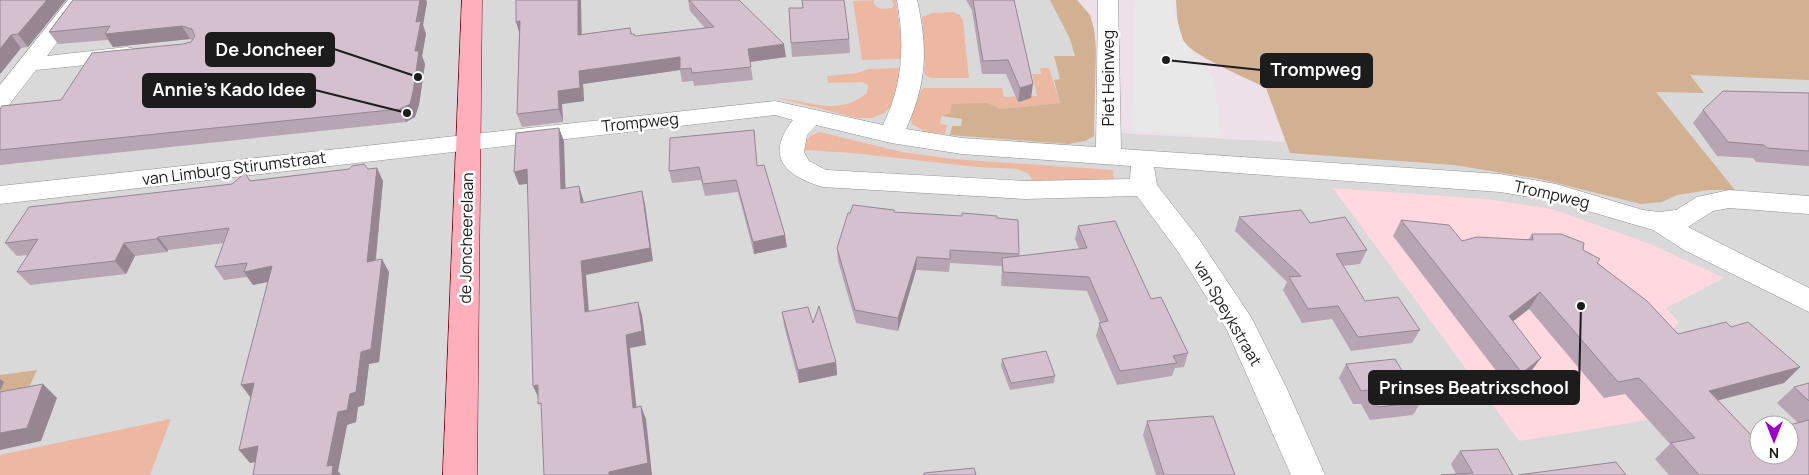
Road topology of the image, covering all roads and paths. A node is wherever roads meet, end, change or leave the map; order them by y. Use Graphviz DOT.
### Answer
graph roads {
  1 [pos="80,0"];
  2 [pos="472,0"];
  3 [pos="907,0"];
  4 [pos="1108,0"];
  5 [pos="150,52"];
  6 [pos="31,64"];
  7 [pos="0,102"];
  8 [pos="811,116"];
  9 [pos="891,135"];
  10 [pos="468,141"];
  11 [pos="1109,155"];
  12 [pos="1142,158"];
  13 [pos="1144,187"];
  14 [pos="0,195"];
  15 [pos="1809,204"];
  16 [pos="1659,221"];
  17 [pos="1809,301"];
  18 [pos="460,475"];
  19 [pos="1308,475"];
  1 -- 6 [label="street"];
  2 -- 10 [label="main road, de Joncheerelaan"];
  3 -- 9 [label="street"];
  4 -- 11 [label="street, Piet Heinweg"];
  5 -- 6 [label="street"];
  6 -- 7 [label="street"];
  8 -- 9 [label="street, Trompweg"];
  8 -- 10 [label="street, Trompweg"];
  8 -- 13 [label="street"];
  9 -- 11 [label="street, Trompweg"];
  10 -- 14 [label="street, van Limburg Stirumstraat"];
  10 -- 18 [label="main road, de Joncheerelaan"];
  11 -- 12 [label="street, Trompweg"];
  12 -- 13 [label="street"];
  12 -- 16 [label="street, Trompweg"];
  13 -- 19 [label="street, van Speykstraat"];
  15 -- 16 [label="street, Trompweg"];
  16 -- 17 [label="street"];
}
